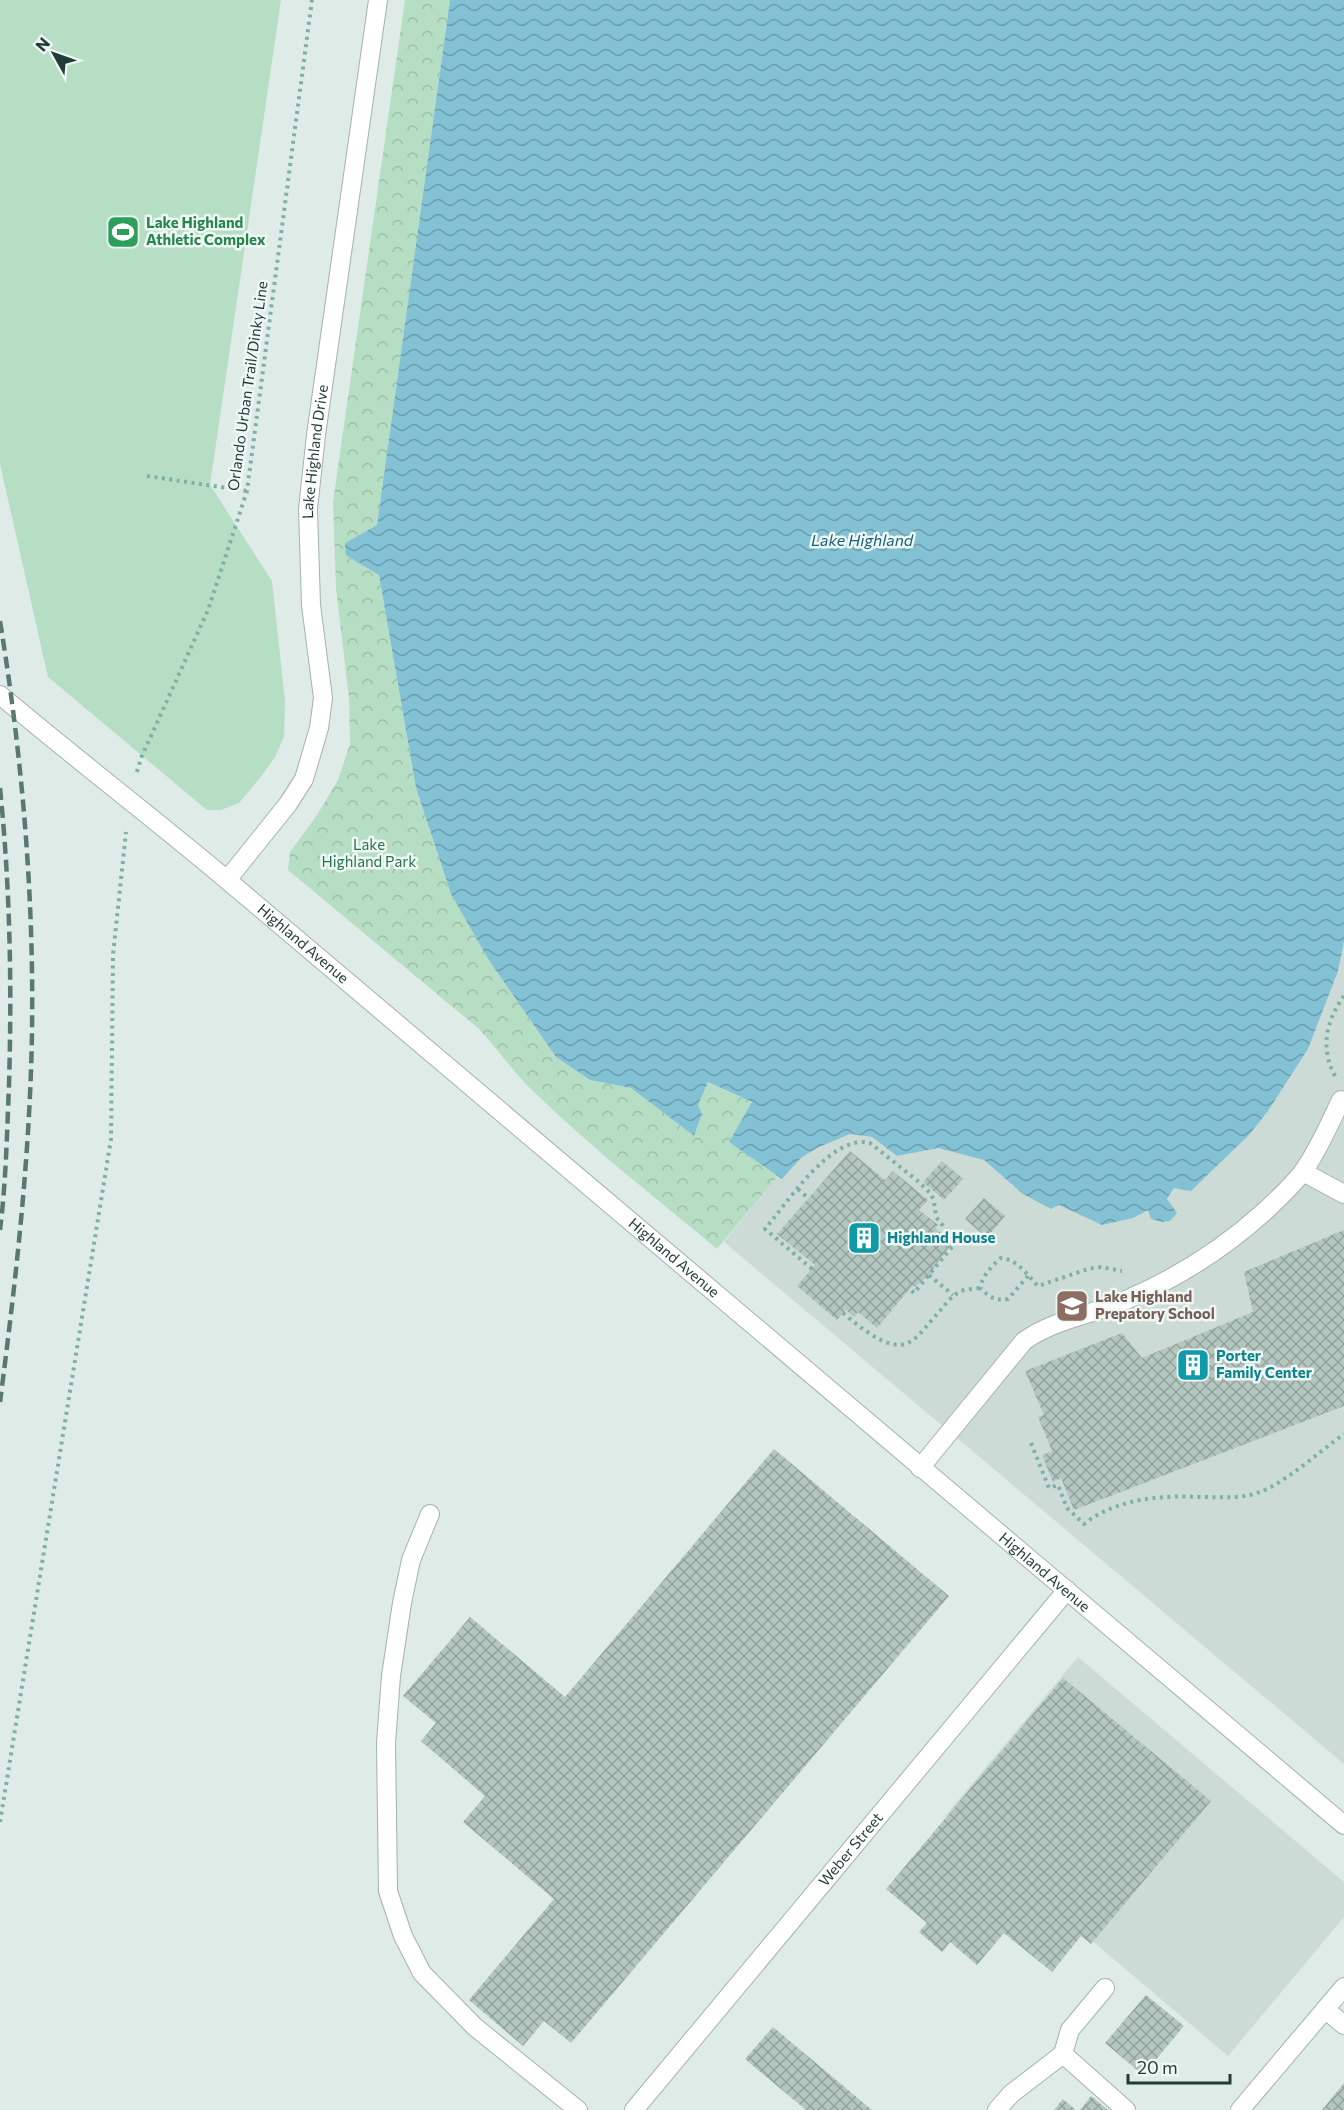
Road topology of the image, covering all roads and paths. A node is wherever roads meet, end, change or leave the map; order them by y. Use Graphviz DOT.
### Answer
graph roads {
  1 [pos="312,0"];
  2 [pos="378,0"];
  3 [pos="147,476"];
  4 [pos="246,491"];
  5 [pos="0,695"];
  6 [pos="136,775"];
  7 [pos="126,828"];
  8 [pos="227,880"];
  9 [pos="1344,996"];
  10 [pos="1336,1078"];
  11 [pos="1341,1101"];
  12 [pos="1303,1172"];
  13 [pos="798,1190"];
  14 [pos="1344,1194"];
  15 [pos="808,1198"];
  16 [pos="812,1269"];
  17 [pos="1130,1272"];
  18 [pos="929,1275"];
  19 [pos="1028,1276"];
  20 [pos="980,1288"];
  21 [pos="910,1289"];
  22 [pos="953,1295"];
  23 [pos="843,1313"];
  24 [pos="1344,1434"];
  25 [pos="1031,1443"];
  26 [pos="920,1468"];
  27 [pos="430,1514"];
  28 [pos="1068,1590"];
  29 [pos="1341,1817"];
  30 [pos="0,1822"];
  31 [pos="1344,1987"];
  32 [pos="1105,1988"];
  33 [pos="1325,2009"];
  34 [pos="1344,2025"];
  35 [pos="1063,2054"];
  36 [pos="578,2110"];
  37 [pos="634,2110"];
  38 [pos="997,2110"];
  39 [pos="1126,2110"];
  40 [pos="1240,2110"];
  1 -- 4 [label="path, Orlando Urban Trail/Dinky Line"];
  2 -- 8 [label="street, Lake Highland Drive"];
  3 -- 4 [label="path"];
  4 -- 6 [label="path, Orlando Urban Trail/Dinky Line"];
  5 -- 8 [label="street, Highland Avenue"];
  7 -- 30 [label="path"];
  8 -- 26 [label="street, Highland Avenue"];
  9 -- 10 [label="path"];
  11 -- 12 [label="street"];
  12 -- 14 [label="street"];
  12 -- 26 [label="street"];
  13 -- 15 [label="path"];
  13 -- 16 [label="path"];
  13 -- 18 [label="path"];
  17 -- 19 [label="path"];
  18 -- 21 [label="path"];
  18 -- 22 [label="path"];
  19 -- 20 [label="path"];
  19 -- 20 [label="path"];
  20 -- 22 [label="path"];
  22 -- 23 [label="path"];
  24 -- 25 [label="path"];
  26 -- 28 [label="street, Highland Avenue"];
  27 -- 36 [label="street"];
  28 -- 29 [label="street, Highland Avenue"];
  28 -- 37 [label="street, Weber Street"];
  31 -- 33 [label="street"];
  32 -- 35 [label="street"];
  33 -- 34 [label="street"];
  33 -- 40 [label="street"];
  35 -- 38 [label="street"];
  35 -- 39 [label="street"];
}
